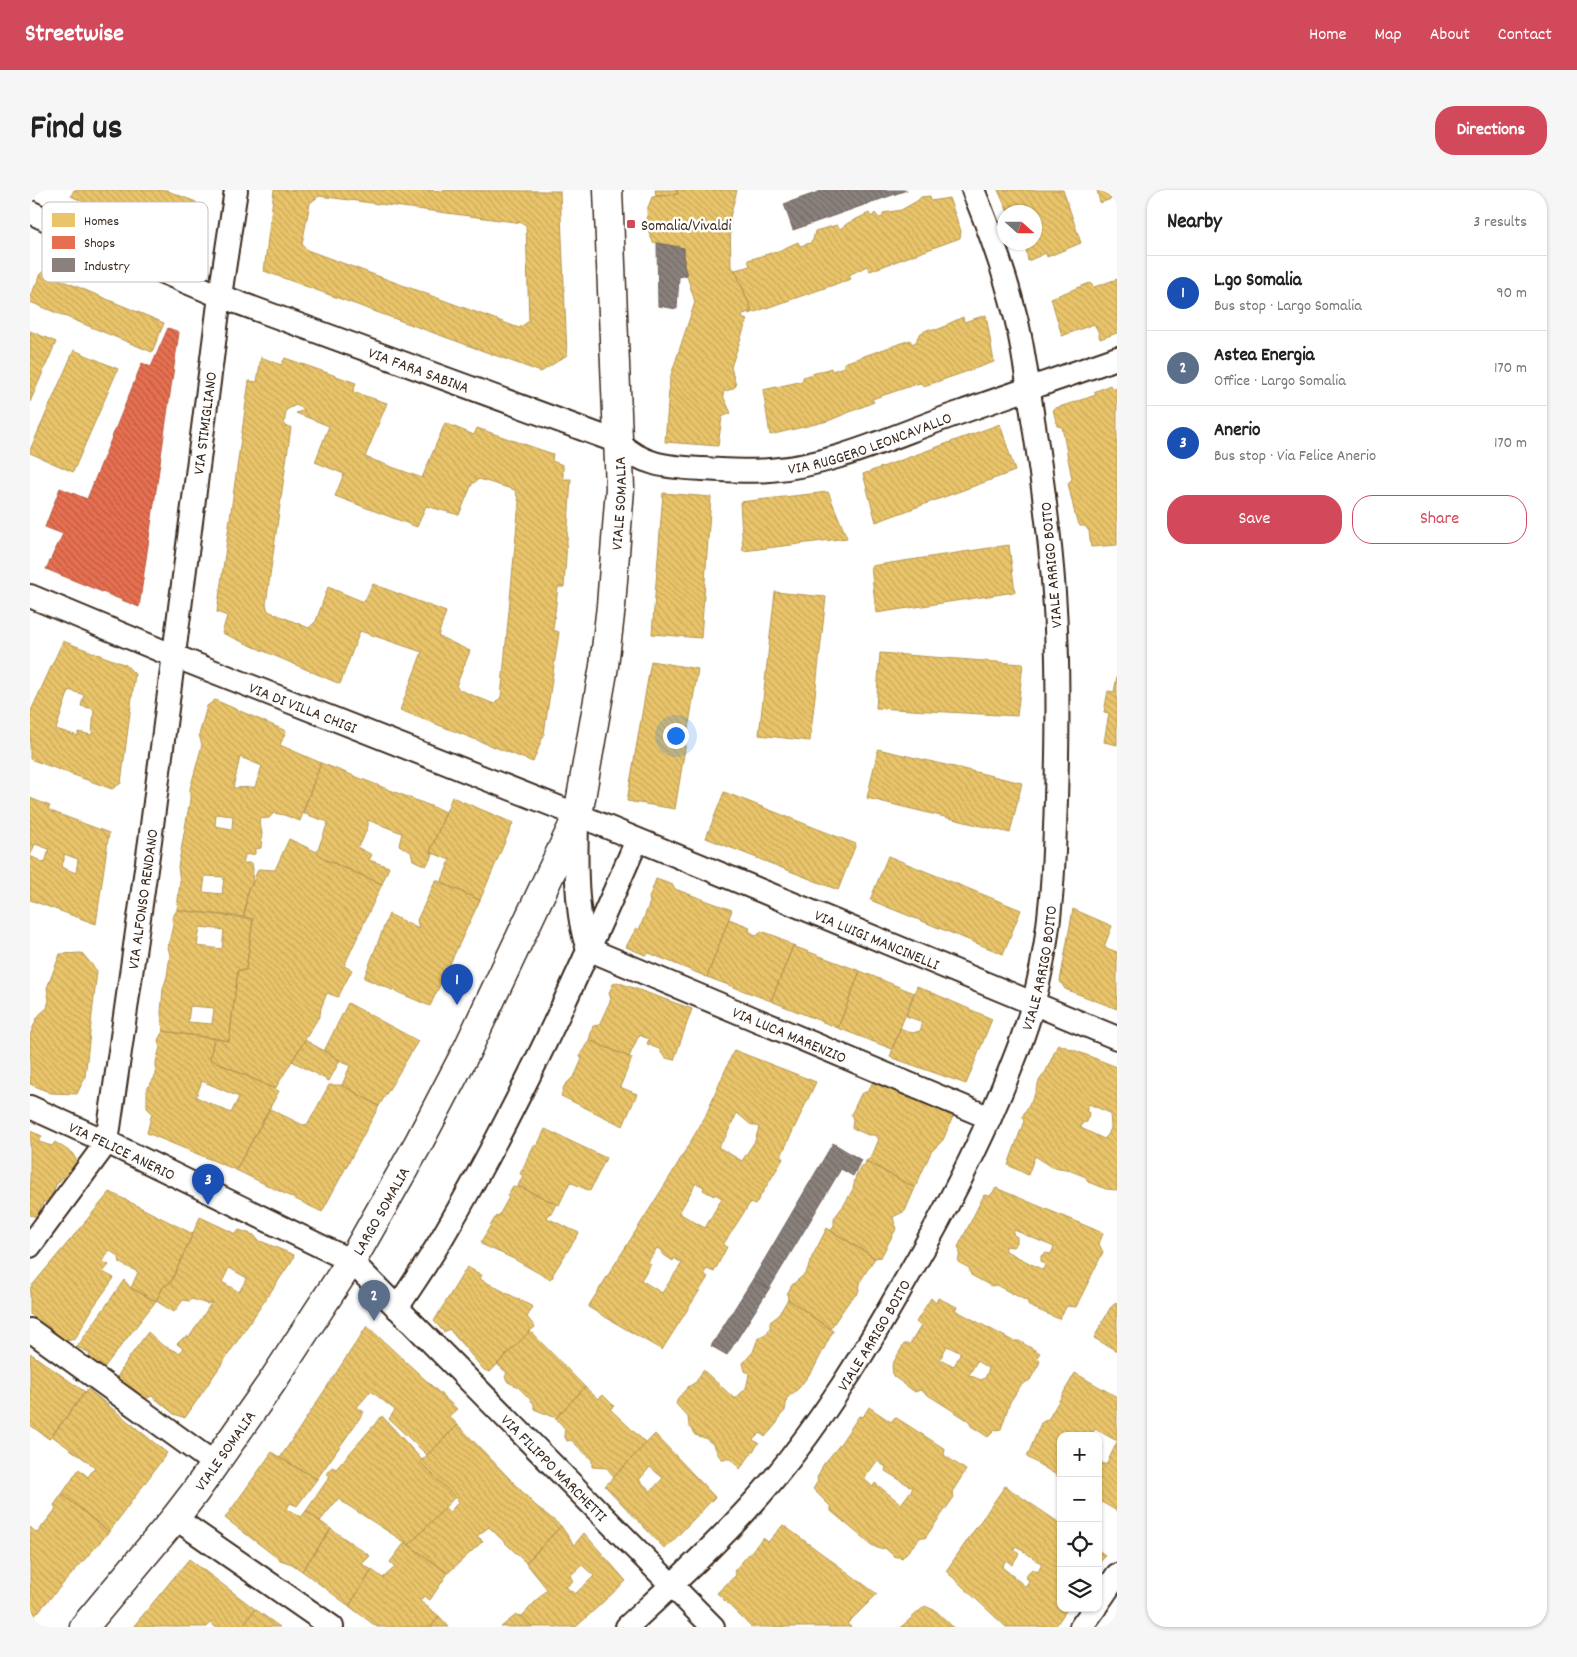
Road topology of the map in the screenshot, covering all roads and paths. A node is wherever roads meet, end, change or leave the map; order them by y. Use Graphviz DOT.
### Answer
graph roads {
  1 [pos="236,190"];
  2 [pos="608,190"];
  3 [pos="973,190"];
  4 [pos="186,282"];
  5 [pos="220,296"];
  6 [pos="1117,358"];
  7 [pos="1029,389"];
  8 [pos="618,442"];
  9 [pos="30,596"];
  10 [pos="174,656"];
  11 [pos="578,815"];
  12 [pos="637,840"];
  13 [pos="588,949"];
  14 [pos="1034,1003"];
  15 [pos="1117,1038"];
  16 [pos="30,1107"];
  17 [pos="990,1118"];
  18 [pos="107,1142"];
  19 [pos="30,1246"];
  20 [pos="351,1261"];
  21 [pos="397,1308"];
  22 [pos="30,1330"];
  23 [pos="215,1464"];
  24 [pos="175,1518"];
  25 [pos="1117,1575"];
  26 [pos="672,1585"];
  27 [pos="1102,1597"];
  28 [pos="1092,1612"];
  29 [pos="84,1627"];
  30 [pos="332,1627"];
  31 [pos="627,1627"];
  32 [pos="713,1627"];
  33 [pos="1081,1627"];
  1 -- 5 [label="street, VIA STIMIGLIANO"];
  2 -- 8 [label="main road, VIALE SOMALIA"];
  3 -- 7 [label="street, VIALE ARRIGO BOITO"];
  4 -- 5 [label="street, VIA FARA SABINA"];
  5 -- 8 [label="street, VIA FARA SABINA"];
  5 -- 10 [label="street, VIA STIMIGLIANO"];
  6 -- 7 [label="street, VIA RUGGERO LEONCAVALLO"];
  7 -- 8 [label="street, VIA RUGGERO LEONCAVALLO"];
  7 -- 14 [label="street, VIALE ARRIGO BOITO"];
  8 -- 11 [label="main road, VIALE SOMALIA"];
  9 -- 10 [label="street, VIA DI VILLA CHIGI"];
  10 -- 11 [label="street, VIA DI VILLA CHIGI"];
  10 -- 18 [label="street, VIA ALFONSO RENDANO"];
  11 -- 12 [label="street"];
  11 -- 13 [label="street"];
  11 -- 20 [label="main road, LARGO SOMALIA"];
  12 -- 13 [label="street"];
  12 -- 14 [label="street, VIA LUIGI MANCINELLI"];
  13 -- 17 [label="street, VIA LUCA MARENZIO"];
  13 -- 21 [label="street"];
  14 -- 15 [label="street, VIA LUIGI MANCINELLI"];
  14 -- 17 [label="street, VIALE ARRIGO BOITO"];
  16 -- 18 [label="street, VIA FELICE ANERIO"];
  17 -- 26 [label="street, VIALE ARRIGO BOITO"];
  18 -- 19 [label="street"];
  18 -- 20 [label="street, VIA FELICE ANERIO"];
  20 -- 21 [label="street, LARGO SOMALIA"];
  20 -- 23 [label="main road, VIALE SOMALIA"];
  21 -- 26 [label="street, VIA FILIPPO MARCHETTI"];
  22 -- 23 [label="street"];
  23 -- 24 [label="main road, VIALE SOMALIA"];
  24 -- 29 [label="main road, VIALE SOMALIA"];
  24 -- 30 [label="street"];
  25 -- 27 [label="street"];
  26 -- 31 [label="street, VIALE ARRIGO BOITO"];
  26 -- 32 [label="street, VIA FILIPPO MARCHETTI"];
  28 -- 33 [label="street"];
}
